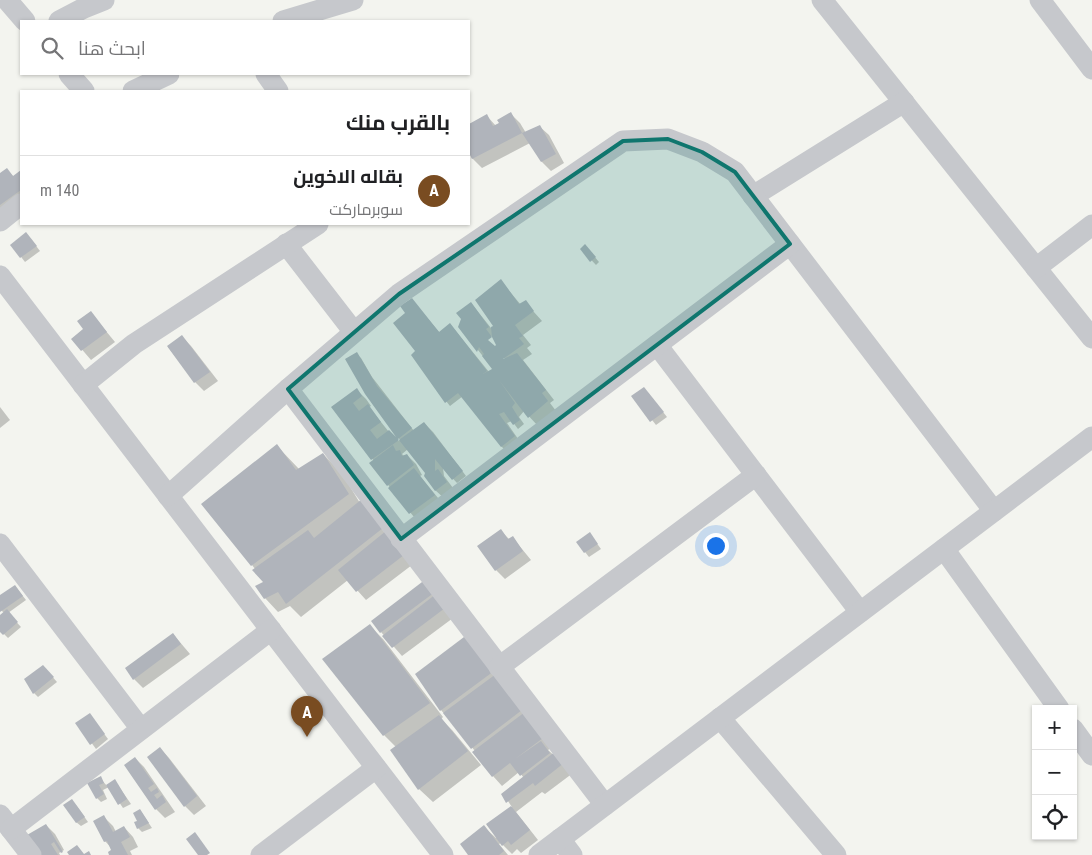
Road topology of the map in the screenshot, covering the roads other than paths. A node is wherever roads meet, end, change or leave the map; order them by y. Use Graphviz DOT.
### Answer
graph roads {
  1 [pos="7,0"];
  2 [pos="104,0"];
  3 [pos="353,0"];
  4 [pos="822,0"];
  5 [pos="1040,0"];
  6 [pos="24,20"];
  7 [pos="60,20"];
  8 [pos="287,20"];
  9 [pos="1092,69"];
  10 [pos="71,75"];
  11 [pos="167,75"];
  12 [pos="267,75"];
  13 [pos="83,90"];
  14 [pos="135,90"];
  15 [pos="277,90"];
  16 [pos="904,102"];
  17 [pos="753,196"];
  18 [pos="20,205"];
  19 [pos="0,222"];
  20 [pos="316,225"];
  21 [pos="1092,225"];
  22 [pos="286,244"];
  23 [pos="790,244"];
  24 [pos="1036,268"];
  25 [pos="0,276"];
  26 [pos="354,332"];
  27 [pos="1092,338"];
  28 [pos="657,345"];
  29 [pos="83,385"];
  30 [pos="288,390"];
  31 [pos="1092,436"];
  32 [pos="756,474"];
  33 [pos="168,496"];
  34 [pos="994,511"];
  35 [pos="401,539"];
  36 [pos="0,544"];
  37 [pos="944,549"];
  38 [pos="860,612"];
  39 [pos="271,630"];
  40 [pos="499,667"];
  41 [pos="1056,705"];
  42 [pos="720,718"];
  43 [pos="141,729"];
  44 [pos="1077,734"];
  45 [pos="1092,755"];
  46 [pos="376,768"];
  47 [pos="605,805"];
  48 [pos="5,822"];
  49 [pos="566,847"];
  50 [pos="31,855"];
  51 [pos="261,855"];
  52 [pos="443,855"];
  53 [pos="539,855"];
  54 [pos="836,855"];
  1 -- 6 [label="street"];
  2 -- 7 [label="street"];
  3 -- 8 [label="street"];
  4 -- 16 [label="street"];
  5 -- 9 [label="street"];
  10 -- 13 [label="street"];
  11 -- 14 [label="street"];
  12 -- 15 [label="street"];
  16 -- 17 [label="street"];
  16 -- 24 [label="street"];
  17 -- 23 [label="street"];
  17 -- 26 [label="street"];
  18 -- 19 [label="street"];
  20 -- 22 [label="street"];
  21 -- 24 [label="street"];
  22 -- 26 [label="street"];
  22 -- 29 [label="street"];
  23 -- 28 [label="street"];
  23 -- 34 [label="street"];
  24 -- 27 [label="street"];
  25 -- 29 [label="street"];
  26 -- 30 [label="street"];
  28 -- 32 [label="street"];
  28 -- 35 [label="street"];
  29 -- 33 [label="street"];
  30 -- 33 [label="street"];
  30 -- 35 [label="street"];
  31 -- 34 [label="street"];
  32 -- 38 [label="street"];
  32 -- 40 [label="street"];
  33 -- 39 [label="street"];
  34 -- 37 [label="street"];
  35 -- 40 [label="street"];
  36 -- 43 [label="street"];
  37 -- 38 [label="street"];
  37 -- 41 [label="street"];
  38 -- 42 [label="street"];
  39 -- 43 [label="street"];
  39 -- 46 [label="street"];
  40 -- 47 [label="street"];
  42 -- 47 [label="street"];
  42 -- 54 [label="street"];
  43 -- 48 [label="street"];
  44 -- 45 [label="street"];
  46 -- 51 [label="street"];
  46 -- 52 [label="street"];
  47 -- 49 [label="street"];
  48 -- 50 [label="street"];
  49 -- 53 [label="street"];
}
